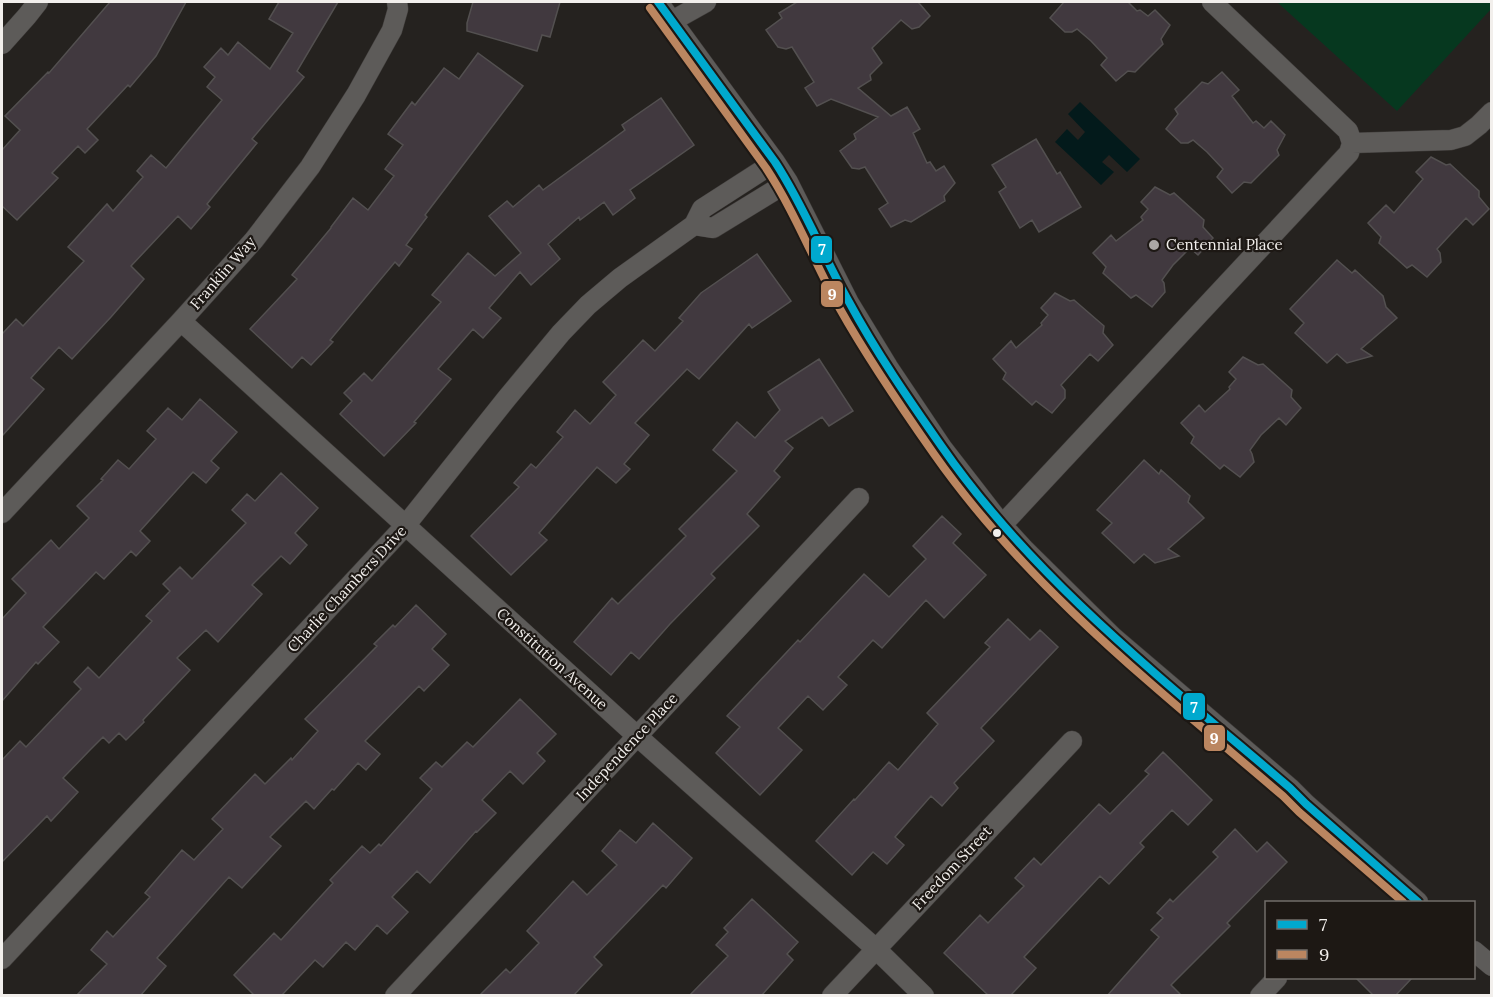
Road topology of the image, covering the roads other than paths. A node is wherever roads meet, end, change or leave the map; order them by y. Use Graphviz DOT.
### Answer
graph roads {
  1 [pos="38,2"];
  2 [pos="397,2"];
  3 [pos="658,2"];
  4 [pos="706,2"];
  5 [pos="1212,2"];
  6 [pos="672,21"];
  7 [pos="2,44"];
  8 [pos="1491,112"];
  9 [pos="1352,143"];
  10 [pos="776,162"];
  11 [pos="788,182"];
  12 [pos="694,225"];
  13 [pos="181,321"];
  14 [pos="859,498"];
  15 [pos="2,513"];
  16 [pos="1002,525"];
  17 [pos="405,526"];
  18 [pos="637,736"];
  19 [pos="1072,741"];
  20 [pos="1417,901"];
  21 [pos="876,949"];
  22 [pos="1475,953"];
  23 [pos="2,959"];
  24 [pos="1491,966"];
  25 [pos="1276,979"];
  26 [pos="394,996"];
  27 [pos="832,996"];
  28 [pos="924,996"];
  29 [pos="1260,996"];
  1 -- 7 [label="street"];
  2 -- 13 [label="street, Franklin Way"];
  3 -- 6 [label="street"];
  4 -- 6 [label="street"];
  5 -- 9 [label="street"];
  6 -- 10 [label="street"];
  8 -- 9 [label="street"];
  9 -- 16 [label="street"];
  10 -- 11 [label="street"];
  10 -- 12 [label="street, Charlie Chambers Drive"];
  11 -- 12 [label="street"];
  11 -- 16 [label="street"];
  12 -- 17 [label="street, Charlie Chambers Drive"];
  13 -- 15 [label="street, Franklin Way"];
  13 -- 17 [label="street, Constitution Avenue"];
  14 -- 18 [label="street, Independence Place"];
  16 -- 20 [label="street"];
  17 -- 18 [label="street, Constitution Avenue"];
  17 -- 23 [label="street, Charlie Chambers Drive"];
  18 -- 21 [label="street, Constitution Avenue"];
  18 -- 26 [label="street, Independence Place"];
  19 -- 21 [label="street, Freedom Street"];
  21 -- 27 [label="street, Freedom Street"];
  21 -- 28 [label="street, Constitution Avenue"];
  22 -- 24 [label="street"];
  25 -- 29 [label="street"];
}
